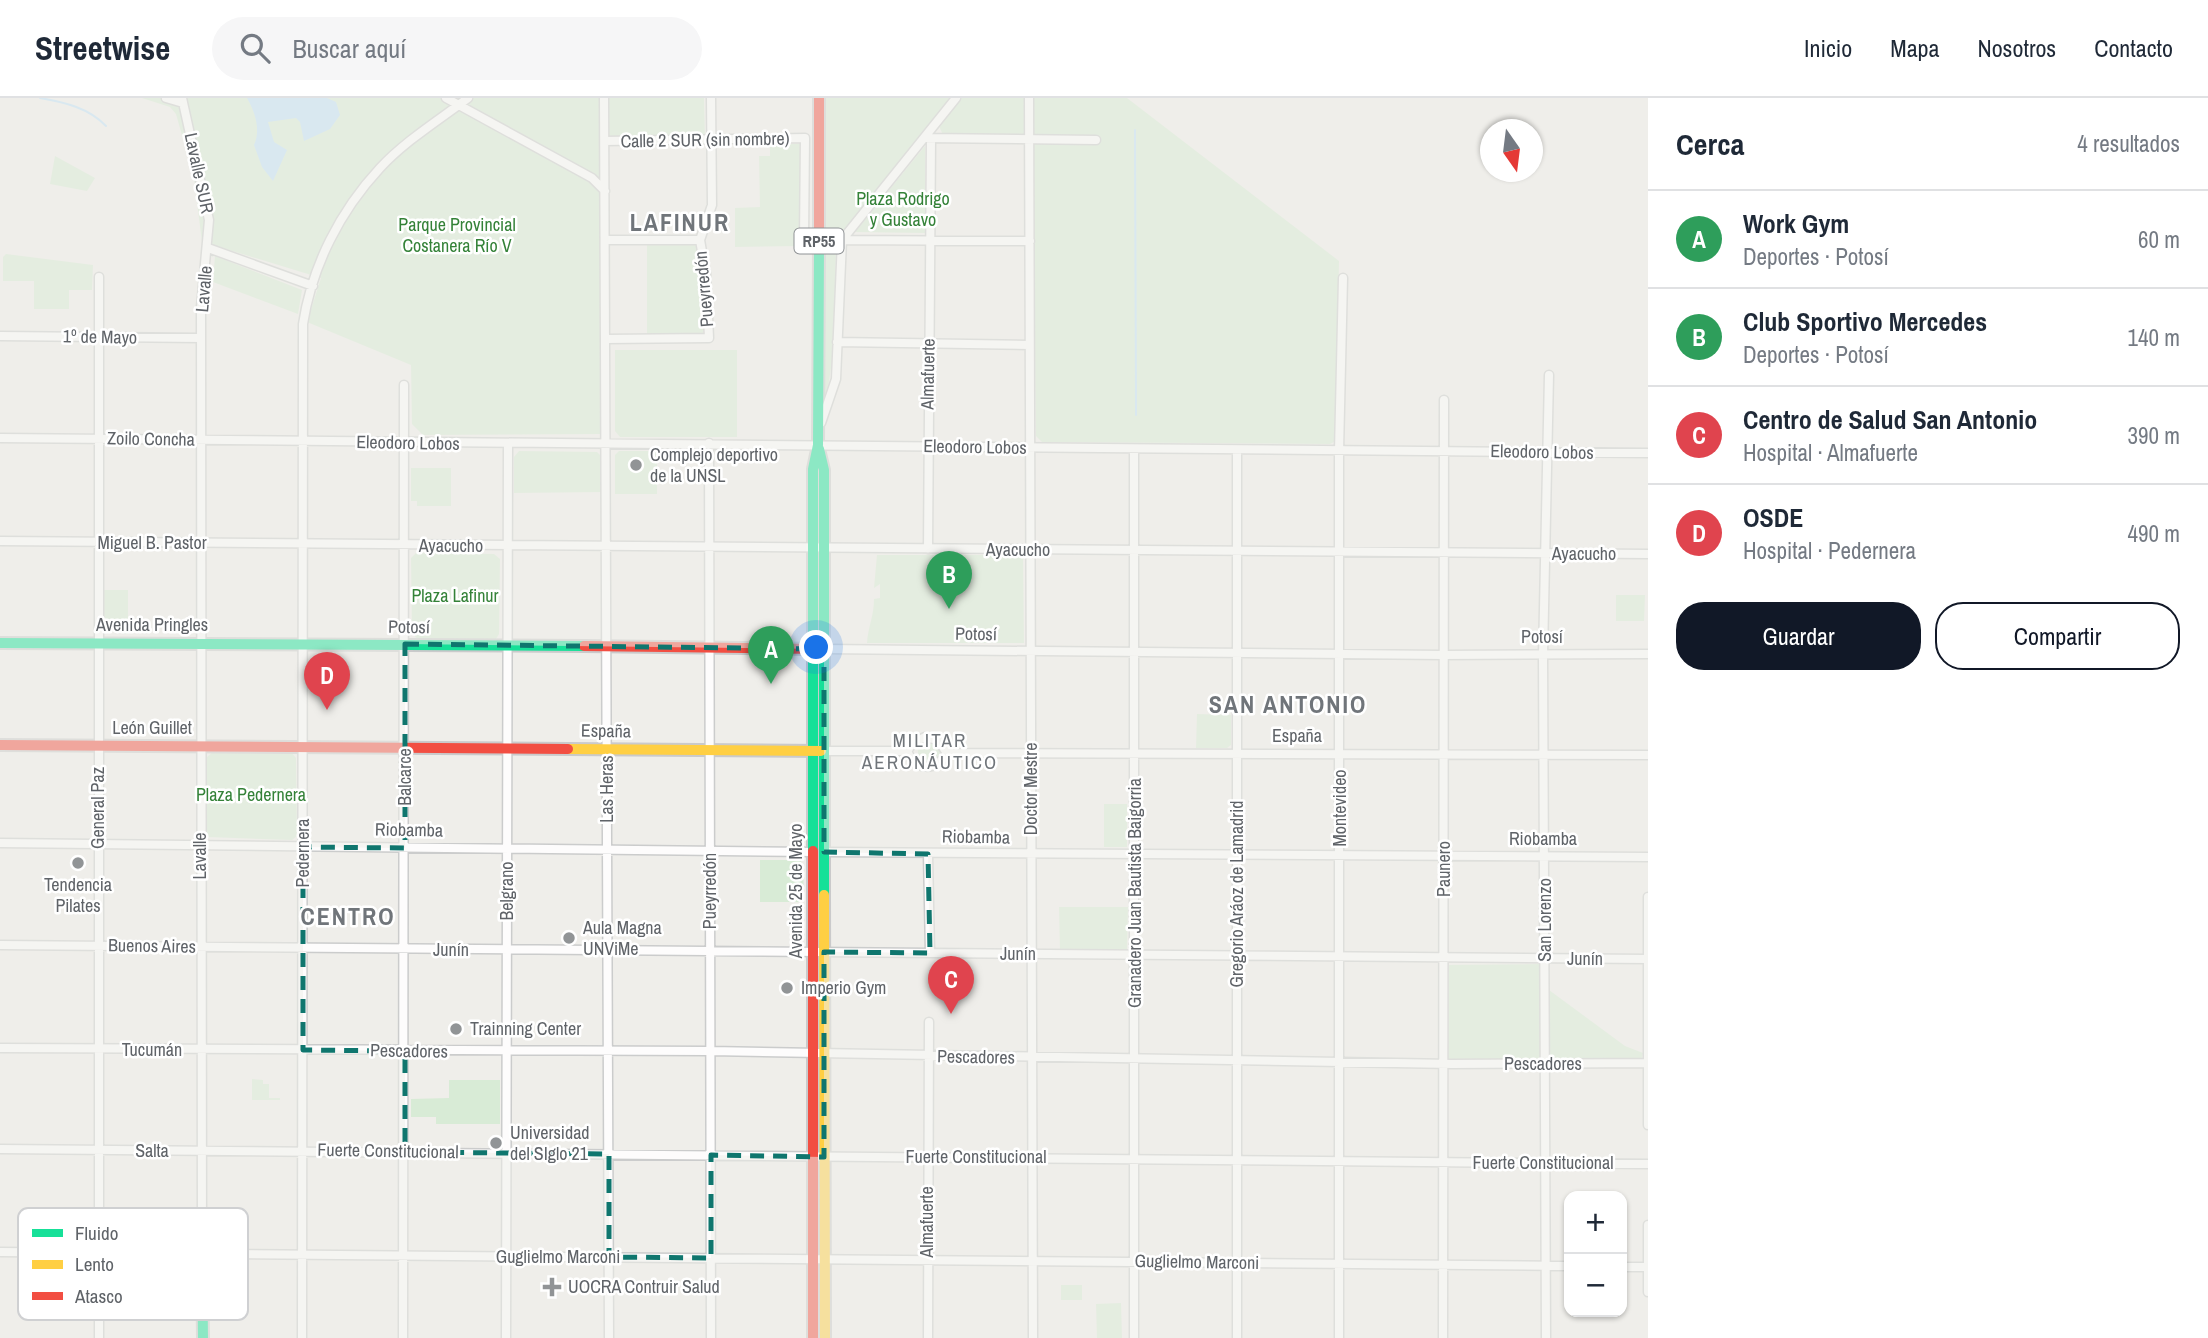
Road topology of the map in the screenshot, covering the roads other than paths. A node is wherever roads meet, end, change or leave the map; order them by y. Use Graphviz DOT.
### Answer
graph roads {
  1 [pos="166,98"];
  2 [pos="446,98"];
  3 [pos="468,98"];
  4 [pos="604,98"];
  5 [pos="710,98"];
  6 [pos="819,98"];
  7 [pos="956,98"];
  8 [pos="1029,98"];
  9 [pos="182,100"];
  10 [pos="459,105"];
  11 [pos="711,139"];
  12 [pos="927,139"];
  13 [pos="1096,140"];
  14 [pos="604,141"];
  15 [pos="1029,141"];
  16 [pos="605,191"];
  17 [pos="804,237"];
  18 [pos="605,240"];
  19 [pos="700,240"];
  20 [pos="842,240"];
  21 [pos="929,240"];
  22 [pos="1030,241"];
  23 [pos="208,248"];
  24 [pos="99,277"];
  25 [pos="1343,278"];
  26 [pos="313,286"];
  27 [pos="0,336"];
  28 [pos="100,337"];
  29 [pos="201,338"];
  30 [pos="606,339"];
  31 [pos="837,342"];
  32 [pos="929,343"];
  33 [pos="1030,345"];
  34 [pos="1549,375"];
  35 [pos="404,385"];
  36 [pos="1444,400"];
  37 [pos="818,430"];
  38 [pos="0,438"];
  39 [pos="97,439"];
  40 [pos="200,440"];
  41 [pos="303,442"];
  42 [pos="404,443"];
  43 [pos="709,443"];
  44 [pos="508,444"];
  45 [pos="608,444"];
  46 [pos="818,445"];
  47 [pos="928,446"];
  48 [pos="1030,448"];
  49 [pos="1134,449"];
  50 [pos="1237,450"];
  51 [pos="1339,451"];
  52 [pos="1444,451"];
  53 [pos="1547,452"];
  54 [pos="1648,453"];
  55 [pos="0,541"];
  56 [pos="97,543"];
  57 [pos="200,543"];
  58 [pos="303,545"];
  59 [pos="404,546"];
  60 [pos="508,546"];
  61 [pos="607,546"];
  62 [pos="709,548"];
  63 [pos="818,549"];
  64 [pos="928,549"];
  65 [pos="1030,550"];
  66 [pos="1135,551"];
  67 [pos="1238,552"];
  68 [pos="1339,552"];
  69 [pos="1443,553"];
  70 [pos="1545,554"];
  71 [pos="1648,554"];
  72 [pos="0,643"];
  73 [pos="97,643"];
  74 [pos="200,643"];
  75 [pos="303,643"];
  76 [pos="405,644"];
  77 [pos="507,645"];
  78 [pos="607,647"];
  79 [pos="709,648"];
  80 [pos="818,649"];
  81 [pos="1030,652"];
  82 [pos="1135,653"];
  83 [pos="1237,653"];
  84 [pos="1339,654"];
  85 [pos="1648,654"];
  86 [pos="1543,655"];
  87 [pos="1443,656"];
  88 [pos="0,745"];
  89 [pos="98,745"];
  90 [pos="200,746"];
  91 [pos="303,746"];
  92 [pos="406,747"];
  93 [pos="506,748"];
  94 [pos="608,749"];
  95 [pos="709,750"];
  96 [pos="819,751"];
  97 [pos="907,751"];
  98 [pos="947,753"];
  99 [pos="1031,753"];
  100 [pos="1135,753"];
  101 [pos="1236,754"];
  102 [pos="1340,754"];
  103 [pos="1444,754"];
  104 [pos="1544,754"];
  105 [pos="1648,755"];
  106 [pos="0,843"];
  107 [pos="98,844"];
  108 [pos="200,845"];
  109 [pos="303,847"];
  110 [pos="405,848"];
  111 [pos="507,849"];
  112 [pos="607,850"];
  113 [pos="710,850"];
  114 [pos="819,852"];
  115 [pos="928,854"];
  116 [pos="1031,855"];
  117 [pos="1135,855"];
  118 [pos="1237,856"];
  119 [pos="1339,856"];
  120 [pos="1444,856"];
  121 [pos="1544,856"];
  122 [pos="1648,857"];
  123 [pos="1648,897"];
  124 [pos="0,944"];
  125 [pos="98,945"];
  126 [pos="201,947"];
  127 [pos="304,947"];
  128 [pos="405,950"];
  129 [pos="507,951"];
  130 [pos="607,952"];
  131 [pos="819,952"];
  132 [pos="710,953"];
  133 [pos="930,953"];
  134 [pos="1032,954"];
  135 [pos="1136,955"];
  136 [pos="1237,956"];
  137 [pos="1339,957"];
  138 [pos="1443,958"];
  139 [pos="1545,959"];
  140 [pos="1648,960"];
  141 [pos="929,1023"];
  142 [pos="0,1048"];
  143 [pos="99,1050"];
  144 [pos="201,1050"];
  145 [pos="303,1050"];
  146 [pos="405,1051"];
  147 [pos="609,1051"];
  148 [pos="710,1051"];
  149 [pos="508,1052"];
  150 [pos="818,1054"];
  151 [pos="929,1056"];
  152 [pos="1032,1057"];
  153 [pos="1135,1059"];
  154 [pos="1237,1061"];
  155 [pos="1339,1062"];
  156 [pos="1443,1063"];
  157 [pos="1647,1063"];
  158 [pos="1545,1064"];
  159 [pos="1648,1125"];
  160 [pos="0,1149"];
  161 [pos="303,1150"];
  162 [pos="99,1151"];
  163 [pos="201,1151"];
  164 [pos="405,1152"];
  165 [pos="507,1153"];
  166 [pos="609,1154"];
  167 [pos="710,1156"];
  168 [pos="819,1157"];
  169 [pos="1032,1157"];
  170 [pos="928,1158"];
  171 [pos="1135,1159"];
  172 [pos="1237,1160"];
  173 [pos="1341,1161"];
  174 [pos="1443,1163"];
  175 [pos="1546,1164"];
  176 [pos="1648,1164"];
  177 [pos="99,1208"];
  178 [pos="202,1208"];
  179 [pos="1648,1225"];
  180 [pos="0,1252"];
  181 [pos="18,1252"];
  182 [pos="248,1254"];
  183 [pos="303,1254"];
  184 [pos="404,1255"];
  185 [pos="506,1256"];
  186 [pos="609,1257"];
  187 [pos="711,1258"];
  188 [pos="819,1258"];
  189 [pos="927,1259"];
  190 [pos="1033,1260"];
  191 [pos="1134,1261"];
  192 [pos="1237,1262"];
  193 [pos="1339,1264"];
  194 [pos="1442,1265"];
  195 [pos="1546,1266"];
  196 [pos="1564,1266"];
  197 [pos="1627,1267"];
  198 [pos="1648,1267"];
  199 [pos="1648,1292"];
  200 [pos="99,1320"];
  201 [pos="203,1320"];
  202 [pos="99,1338"];
  203 [pos="203,1338"];
  204 [pos="302,1338"];
  205 [pos="403,1338"];
  206 [pos="506,1338"];
  207 [pos="609,1338"];
  208 [pos="711,1338"];
  209 [pos="813,1338"];
  210 [pos="825,1338"];
  211 [pos="928,1338"];
  212 [pos="1033,1338"];
  213 [pos="1134,1338"];
  214 [pos="1237,1338"];
  215 [pos="1339,1338"];
  216 [pos="1443,1338"];
  217 [pos="1546,1338"];
  1 -- 9 [label="street"];
  2 -- 10 [label="street"];
  3 -- 10 [label="street, Pedernera"];
  4 -- 14 [label="street, Las Heras"];
  5 -- 11 [label="street"];
  6 -- 37 [label="main road, Avenida 25 de Mayo / RP55"];
  7 -- 12 [label="street"];
  8 -- 15 [label="street, Doctor Mestre"];
  9 -- 23 [label="street, Lavalle SUR"];
  10 -- 16 [label="street"];
  10 -- 26 [label="street, Pedernera"];
  11 -- 14 [label="street, Calle 2 SUR (sin nombre)"];
  11 -- 17 [label="street, Calle 2 SUR (sin nombre)"];
  11 -- 19 [label="street"];
  12 -- 15 [label="street"];
  12 -- 20 [label="street"];
  12 -- 21 [label="street, Almafuerte"];
  13 -- 15 [label="street"];
  14 -- 16 [label="street, Las Heras"];
  15 -- 22 [label="street, Doctor Mestre"];
  16 -- 18 [label="street, Las Heras"];
  18 -- 19 [label="street"];
  18 -- 30 [label="street, Las Heras"];
  19 -- 30 [label="street, Pueyrredón"];
  20 -- 21 [label="street"];
  20 -- 31 [label="street"];
  21 -- 22 [label="street"];
  21 -- 32 [label="street, Almafuerte"];
  22 -- 33 [label="street, Doctor Mestre"];
  23 -- 26 [label="street"];
  23 -- 29 [label="street, Lavalle"];
  24 -- 28 [label="street, General Paz"];
  25 -- 51 [label="street, Montevideo"];
  26 -- 41 [label="street, Pedernera"];
  27 -- 28 [label="street, 1º de Mayo"];
  28 -- 29 [label="street, 1º de Mayo"];
  28 -- 39 [label="street, General Paz"];
  29 -- 40 [label="street, Lavalle"];
  30 -- 45 [label="street, Las Heras"];
  31 -- 32 [label="street"];
  31 -- 37 [label="street"];
  32 -- 33 [label="street"];
  32 -- 47 [label="street, Almafuerte"];
  33 -- 48 [label="street, Doctor Mestre"];
  34 -- 53 [label="street, San Lorenzo"];
  35 -- 42 [label="street, Balcarce"];
  36 -- 52 [label="street, Paunero"];
  37 -- 46 [label="main road, Avenida 25 de Mayo / RP55"];
  38 -- 39 [label="street, Zoilo Concha"];
  39 -- 40 [label="street, Zoilo Concha"];
  39 -- 56 [label="street, General Paz"];
  40 -- 41 [label="street, Zoilo Concha"];
  40 -- 57 [label="street, Lavalle"];
  41 -- 42 [label="street, Eleodoro Lobos"];
  41 -- 58 [label="street, Pedernera"];
  42 -- 44 [label="street, Eleodoro Lobos"];
  42 -- 59 [label="street, Balcarce"];
  43 -- 45 [label="street, Eleodoro Lobos"];
  43 -- 46 [label="street, Eleodoro Lobos"];
  43 -- 62 [label="street, Pueyrredón"];
  44 -- 45 [label="street, Eleodoro Lobos"];
  44 -- 60 [label="street, Belgrano"];
  45 -- 61 [label="street, Las Heras"];
  46 -- 47 [label="street, Eleodoro Lobos"];
  46 -- 63 [label="main road, Avenida 25 de Mayo / RP55"];
  47 -- 48 [label="street, Eleodoro Lobos"];
  47 -- 64 [label="street, Almafuerte"];
  48 -- 49 [label="street, Eleodoro Lobos"];
  48 -- 65 [label="street, Doctor Mestre"];
  49 -- 50 [label="street, Eleodoro Lobos"];
  49 -- 66 [label="street, Granadero Juan Bautista Baigorria"];
  50 -- 51 [label="street, Eleodoro Lobos"];
  50 -- 67 [label="street, Gregorio Aráoz de Lamadrid"];
  51 -- 52 [label="street, Eleodoro Lobos"];
  51 -- 68 [label="street, Montevideo"];
  52 -- 53 [label="street, Eleodoro Lobos"];
  52 -- 69 [label="street, Paunero"];
  53 -- 54 [label="street, Eleodoro Lobos"];
  53 -- 70 [label="street, San Lorenzo"];
  55 -- 56 [label="street, Miguel B. Pastor"];
  56 -- 57 [label="street, Miguel B. Pastor"];
  56 -- 73 [label="street, General Paz"];
  57 -- 58 [label="street, Miguel B. Pastor"];
  57 -- 74 [label="street, Lavalle"];
  58 -- 59 [label="street, Ayacucho"];
  58 -- 75 [label="street, Pedernera"];
  59 -- 60 [label="street, Ayacucho"];
  59 -- 76 [label="street, Balcarce"];
  60 -- 61 [label="street, Ayacucho"];
  60 -- 77 [label="street, Belgrano"];
  61 -- 62 [label="street, Ayacucho"];
  61 -- 78 [label="street, Las Heras"];
  62 -- 63 [label="street, Ayacucho"];
  62 -- 79 [label="street, Pueyrredón"];
  63 -- 64 [label="street, Ayacucho"];
  63 -- 80 [label="main road, Avenida 25 de Mayo / RP55"];
  64 -- 65 [label="street, Ayacucho"];
  65 -- 66 [label="street, Ayacucho"];
  65 -- 81 [label="street, Doctor Mestre"];
  66 -- 67 [label="street, Ayacucho"];
  66 -- 82 [label="street, Granadero Juan Bautista Baigorria"];
  67 -- 68 [label="street, Ayacucho"];
  67 -- 83 [label="street, Gregorio Aráoz de Lamadrid"];
  68 -- 69 [label="street, Ayacucho"];
  68 -- 84 [label="street, Montevideo"];
  69 -- 70 [label="street, Ayacucho"];
  69 -- 87 [label="street, Paunero"];
  70 -- 71 [label="street, Ayacucho"];
  70 -- 86 [label="street, San Lorenzo"];
  72 -- 73 [label="main road, Avenida Pringles"];
  73 -- 74 [label="main road, Avenida Pringles"];
  73 -- 89 [label="street, General Paz"];
  74 -- 75 [label="main road, Avenida Pringles"];
  74 -- 90 [label="street, Lavalle"];
  75 -- 76 [label="main road, Potosí"];
  75 -- 91 [label="street, Pedernera"];
  76 -- 77 [label="main road, Potosí"];
  76 -- 92 [label="street, Balcarce"];
  77 -- 78 [label="main road, Potosí"];
  77 -- 93 [label="street, Belgrano"];
  78 -- 79 [label="main road, Potosí"];
  78 -- 94 [label="street, Las Heras"];
  79 -- 80 [label="main road, Potosí"];
  79 -- 95 [label="street, Pueyrredón"];
  80 -- 81 [label="street, Potosí"];
  80 -- 96 [label="main road, Avenida 25 de Mayo / RP55"];
  81 -- 82 [label="street, Potosí"];
  81 -- 99 [label="street, Doctor Mestre"];
  82 -- 83 [label="street, Potosí"];
  82 -- 100 [label="street, Granadero Juan Bautista Baigorria"];
  83 -- 84 [label="street, Potosí"];
  83 -- 101 [label="street, Gregorio Aráoz de Lamadrid"];
  84 -- 87 [label="street, Potosí"];
  84 -- 102 [label="street, Montevideo"];
  85 -- 86 [label="street, Potosí"];
  86 -- 87 [label="street, Potosí"];
  86 -- 104 [label="street, San Lorenzo"];
  87 -- 103 [label="street, Paunero"];
  88 -- 89 [label="main road, León Guillet"];
  89 -- 90 [label="main road, León Guillet"];
  89 -- 107 [label="street, General Paz"];
  90 -- 91 [label="main road, León Guillet"];
  90 -- 108 [label="street, Lavalle"];
  91 -- 92 [label="main road, España"];
  91 -- 109 [label="street, Pedernera"];
  92 -- 93 [label="main road, España"];
  92 -- 110 [label="street, Balcarce"];
  93 -- 94 [label="main road, España"];
  93 -- 111 [label="street, Belgrano"];
  94 -- 95 [label="main road, España"];
  94 -- 112 [label="street, Las Heras"];
  95 -- 96 [label="main road, España"];
  95 -- 113 [label="street, Pueyrredón"];
  96 -- 97 [label="street, España"];
  96 -- 114 [label="main road, Avenida 25 de Mayo / RP55"];
  97 -- 98 [label="street, España"];
  97 -- 98 [label="street, España"];
  98 -- 99 [label="street, España"];
  99 -- 100 [label="street, España"];
  99 -- 116 [label="street, Doctor Mestre"];
  100 -- 101 [label="street, España"];
  100 -- 117 [label="street, Granadero Juan Bautista Baigorria"];
  101 -- 102 [label="street, España"];
  101 -- 118 [label="street, Gregorio Aráoz de Lamadrid"];
  102 -- 103 [label="street, España"];
  102 -- 119 [label="street, Montevideo"];
  103 -- 104 [label="street, España"];
  103 -- 120 [label="street, Paunero"];
  104 -- 105 [label="street, España"];
  104 -- 121 [label="street, San Lorenzo"];
  106 -- 107 [label="street, Riobamba"];
  107 -- 108 [label="street, Riobamba"];
  107 -- 125 [label="street, General Paz"];
  108 -- 109 [label="street, Riobamba"];
  108 -- 126 [label="street, Lavalle"];
  109 -- 110 [label="street, Riobamba"];
  109 -- 127 [label="street, Pedernera"];
  110 -- 111 [label="street, Riobamba"];
  110 -- 128 [label="street, Balcarce"];
  111 -- 112 [label="street, Riobamba"];
  111 -- 129 [label="street, Belgrano"];
  112 -- 113 [label="street, Riobamba"];
  112 -- 130 [label="street, Las Heras"];
  113 -- 114 [label="street, Riobamba"];
  113 -- 132 [label="street, Pueyrredón"];
  114 -- 115 [label="street, Riobamba"];
  114 -- 131 [label="main road, Avenida 25 de Mayo / RP55"];
  115 -- 116 [label="street, Riobamba"];
  115 -- 133 [label="street"];
  116 -- 117 [label="street, Riobamba"];
  116 -- 134 [label="street, Doctor Mestre"];
  117 -- 118 [label="street, Riobamba"];
  117 -- 135 [label="street, Granadero Juan Bautista Baigorria"];
  118 -- 119 [label="street, Riobamba"];
  118 -- 136 [label="street, Gregorio Aráoz de Lamadrid"];
  119 -- 120 [label="street, Riobamba"];
  119 -- 137 [label="street, Montevideo"];
  120 -- 121 [label="street, Riobamba"];
  120 -- 138 [label="street, Paunero"];
  121 -- 122 [label="street, Riobamba"];
  121 -- 139 [label="street, San Lorenzo"];
  123 -- 140 [label="street"];
  124 -- 125 [label="street, Buenos Aires"];
  125 -- 126 [label="street, Buenos Aires"];
  125 -- 143 [label="street, General Paz"];
  126 -- 127 [label="street, Buenos Aires"];
  126 -- 144 [label="street, Lavalle"];
  127 -- 128 [label="street, Junín"];
  127 -- 145 [label="street, Pedernera"];
  128 -- 129 [label="street, Junín"];
  128 -- 146 [label="street, Balcarce"];
  129 -- 130 [label="street, Junín"];
  129 -- 149 [label="street, Belgrano"];
  130 -- 132 [label="street, Junín"];
  130 -- 147 [label="street, Las Heras"];
  131 -- 132 [label="street, Junín"];
  131 -- 133 [label="street, Junín"];
  131 -- 150 [label="main road, Avenida 25 de Mayo / RP55"];
  132 -- 148 [label="street, Pueyrredón"];
  133 -- 134 [label="street, Junín"];
  134 -- 135 [label="street, Junín"];
  134 -- 152 [label="street, Doctor Mestre"];
  135 -- 136 [label="street, Junín"];
  135 -- 153 [label="street, Granadero Juan Bautista Baigorria"];
  136 -- 137 [label="street, Junín"];
  136 -- 154 [label="street, Gregorio Aráoz de Lamadrid"];
  137 -- 138 [label="street, Junín"];
  137 -- 155 [label="street, Montevideo"];
  138 -- 139 [label="street, Junín"];
  138 -- 156 [label="street, Paunero"];
  139 -- 140 [label="street, Junín"];
  139 -- 158 [label="street, San Lorenzo"];
  140 -- 157 [label="street"];
  141 -- 151 [label="street, Almafuerte"];
  142 -- 143 [label="street, Tucumán"];
  143 -- 144 [label="street, Tucumán"];
  143 -- 162 [label="street, General Paz"];
  144 -- 145 [label="street, Tucumán"];
  144 -- 163 [label="street, Lavalle"];
  145 -- 146 [label="street, Pescadores"];
  145 -- 161 [label="street, Pedernera"];
  146 -- 149 [label="street, Pescadores"];
  146 -- 164 [label="street, Balcarce"];
  147 -- 148 [label="street, Pescadores"];
  147 -- 149 [label="street, Pescadores"];
  147 -- 166 [label="street, Las Heras"];
  148 -- 150 [label="street, Pescadores"];
  148 -- 167 [label="street, Pueyrredón"];
  149 -- 165 [label="street, Belgrano"];
  150 -- 151 [label="street, Pescadores"];
  150 -- 168 [label="main road, Avenida 25 de Mayo / RP55"];
  151 -- 152 [label="street, Pescadores"];
  151 -- 170 [label="street, Almafuerte"];
  152 -- 153 [label="street, Pescadores"];
  152 -- 169 [label="street, Doctor Mestre"];
  153 -- 154 [label="street, Pescadores"];
  153 -- 171 [label="street, Granadero Juan Bautista Baigorria"];
  154 -- 155 [label="street, Pescadores"];
  154 -- 172 [label="street, Gregorio Aráoz de Lamadrid"];
  155 -- 156 [label="street, Pescadores"];
  155 -- 173 [label="street, Montevideo"];
  156 -- 158 [label="street, Pescadores"];
  156 -- 174 [label="street, Paunero"];
  157 -- 158 [label="street, Pescadores"];
  157 -- 159 [label="street"];
  158 -- 175 [label="street, San Lorenzo"];
  160 -- 162 [label="street, Salta"];
  161 -- 163 [label="street, Salta"];
  161 -- 164 [label="street, Fuerte Constitucional"];
  161 -- 183 [label="street, Pedernera"];
  162 -- 163 [label="street, Salta"];
  162 -- 177 [label="street, General Paz"];
  163 -- 178 [label="street, Lavalle"];
  164 -- 165 [label="street, Fuerte Constitucional"];
  164 -- 184 [label="street, Balcarce"];
  165 -- 166 [label="street, Fuerte Constitucional"];
  165 -- 185 [label="street, Belgrano"];
  166 -- 167 [label="street, Fuerte Constitucional"];
  166 -- 186 [label="street, Las Heras"];
  167 -- 168 [label="street, Fuerte Constitucional"];
  167 -- 187 [label="street, Pueyrredón"];
  168 -- 170 [label="street, Fuerte Constitucional"];
  168 -- 188 [label="main road, Avenida 25 de Mayo / RP55"];
  169 -- 170 [label="street, Fuerte Constitucional"];
  169 -- 171 [label="street, Fuerte Constitucional"];
  169 -- 190 [label="street, Doctor Mestre"];
  170 -- 189 [label="street, Almafuerte"];
  171 -- 172 [label="street, Fuerte Constitucional"];
  171 -- 191 [label="street, Granadero Juan Bautista Baigorria"];
  172 -- 173 [label="street, Fuerte Constitucional"];
  172 -- 192 [label="street, Gregorio Aráoz de Lamadrid"];
  173 -- 174 [label="street, Fuerte Constitucional"];
  173 -- 193 [label="street, Montevideo"];
  174 -- 175 [label="street, Fuerte Constitucional"];
  174 -- 194 [label="street, Paunero"];
  175 -- 176 [label="street, Fuerte Constitucional"];
  175 -- 195 [label="street, San Lorenzo"];
  179 -- 198 [label="street"];
  180 -- 181 [label="street, Guglielmo Marconi"];
  182 -- 183 [label="street, Guglielmo Marconi"];
  183 -- 184 [label="street, Guglielmo Marconi"];
  183 -- 204 [label="street, Pedernera"];
  184 -- 185 [label="street, Guglielmo Marconi"];
  184 -- 205 [label="street, Balcarce"];
  185 -- 186 [label="street, Guglielmo Marconi"];
  185 -- 206 [label="street, Belgrano"];
  186 -- 187 [label="street, Guglielmo Marconi"];
  186 -- 207 [label="street, Las Heras"];
  187 -- 188 [label="street, Guglielmo Marconi"];
  187 -- 208 [label="street, Pueyrredón"];
  188 -- 189 [label="street, Guglielmo Marconi"];
  188 -- 209 [label="main road, Avenida 25 de Mayo / RP55"];
  188 -- 210 [label="main road, Avenida 25 de Mayo / RP55"];
  189 -- 190 [label="street, Guglielmo Marconi"];
  189 -- 211 [label="street, Almafuerte"];
  190 -- 191 [label="street, Guglielmo Marconi"];
  190 -- 212 [label="street, Doctor Mestre"];
  191 -- 192 [label="street, Guglielmo Marconi"];
  191 -- 213 [label="street, Granadero Juan Bautista Baigorria"];
  192 -- 193 [label="street, Guglielmo Marconi"];
  192 -- 214 [label="street, Gregorio Aráoz de Lamadrid"];
  193 -- 194 [label="street, Guglielmo Marconi"];
  193 -- 215 [label="street, Montevideo"];
  194 -- 195 [label="street, Guglielmo Marconi"];
  194 -- 216 [label="street, Paunero"];
  195 -- 196 [label="street, Guglielmo Marconi"];
  195 -- 217 [label="street, San Lorenzo"];
  197 -- 198 [label="street"];
  198 -- 199 [label="street"];
  200 -- 202 [label="street, General Paz"];
  201 -- 203 [label="main road"];
}
